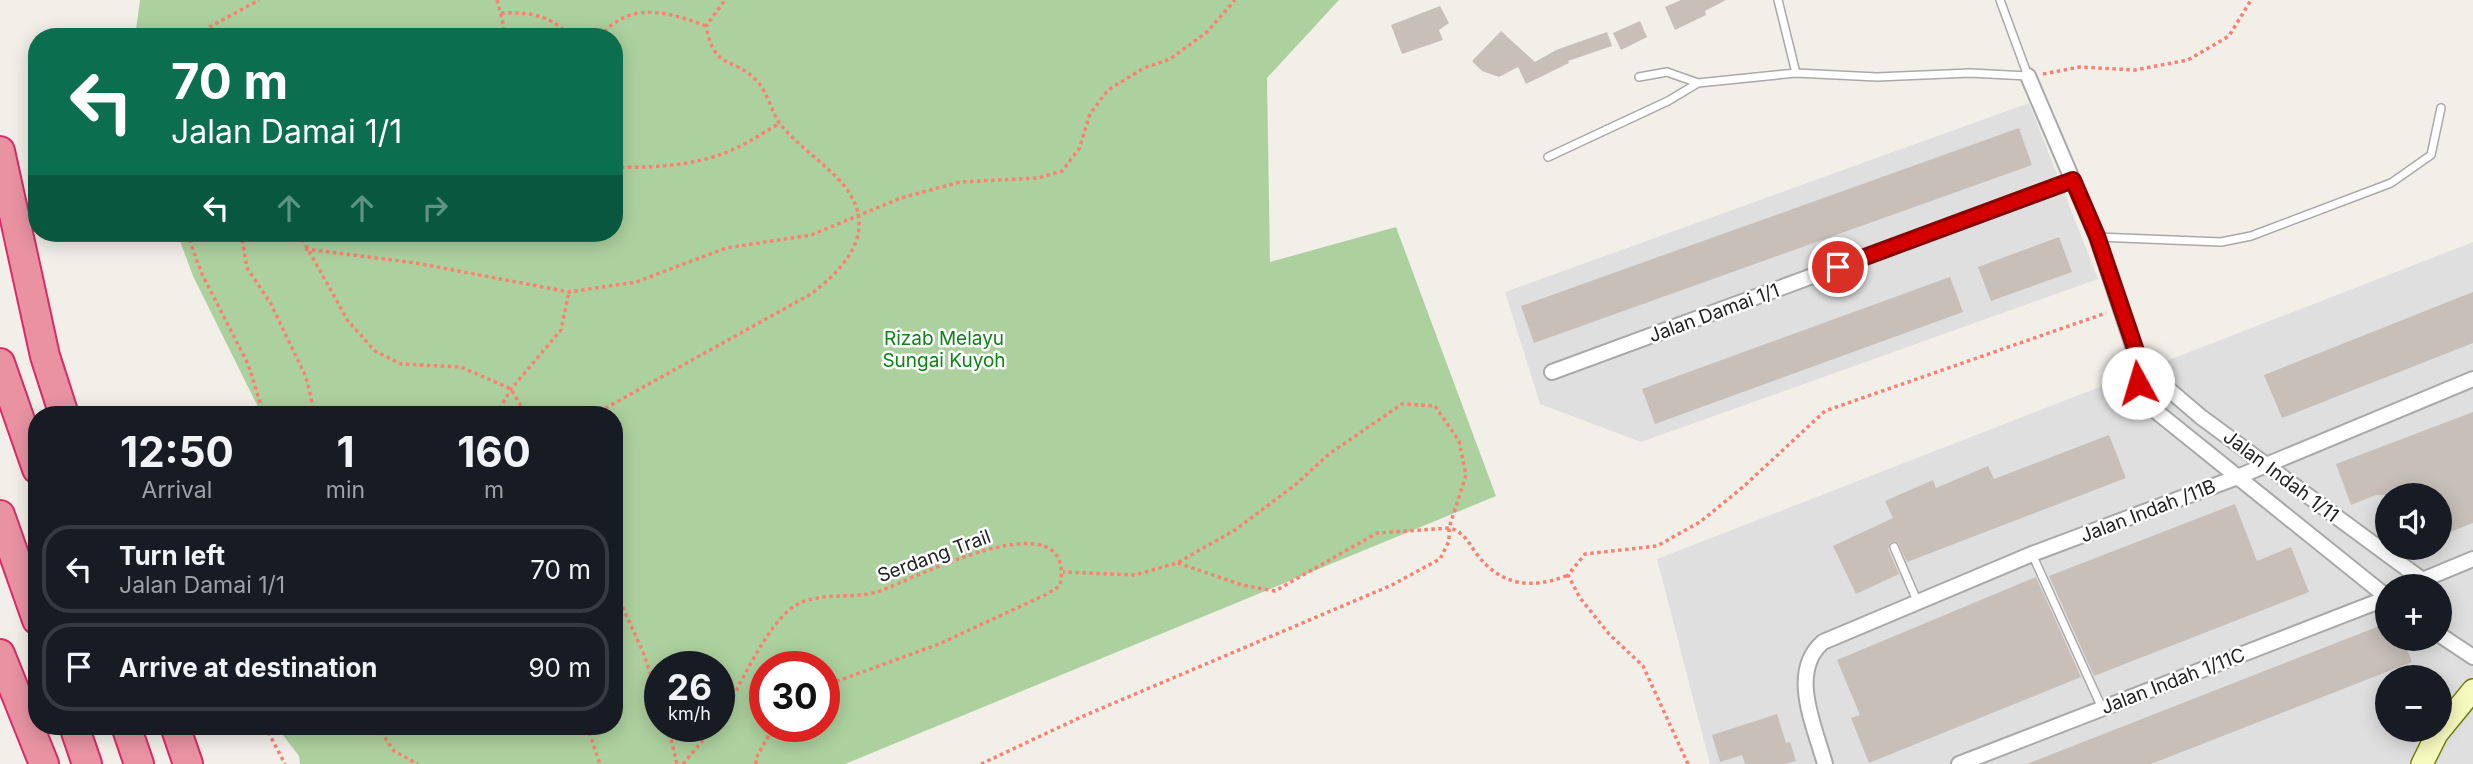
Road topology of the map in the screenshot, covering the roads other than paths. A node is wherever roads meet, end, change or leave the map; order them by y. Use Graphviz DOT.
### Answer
graph roads {
  1 [pos="1779,0"];
  2 [pos="2000,0"];
  3 [pos="1796,73"];
  4 [pos="2028,76"];
  5 [pos="1639,77"];
  6 [pos="1698,83"];
  7 [pos="2441,108"];
  8 [pos="0,151"];
  9 [pos="1548,157"];
  10 [pos="2073,180"];
  11 [pos="2097,236"];
  12 [pos="0,363"];
  13 [pos="2139,364"];
  14 [pos="1552,372"];
  15 [pos="2473,379"];
  16 [pos="61,406"];
  17 [pos="28,443"];
  18 [pos="2268,464"];
  19 [pos="2235,478"];
  20 [pos="0,515"];
  21 [pos="1894,547"];
  22 [pos="2032,554"];
  23 [pos="2473,559"];
  24 [pos="2404,574"];
  25 [pos="2439,574"];
  26 [pos="2375,589"];
  27 [pos="28,594"];
  28 [pos="2375,603"];
  29 [pos="1918,604"];
  30 [pos="2452,643"];
  31 [pos="0,654"];
  32 [pos="2473,657"];
  33 [pos="2473,690"];
  34 [pos="2102,708"];
  35 [pos="28,724"];
  36 [pos="32,735"];
  37 [pos="77,735"];
  38 [pos="129,735"];
  39 [pos="177,735"];
  40 [pos="44,764"];
  41 [pos="87,764"];
  42 [pos="139,764"];
  43 [pos="188,764"];
  44 [pos="1825,764"];
  45 [pos="1959,764"];
  46 [pos="2422,764"];
  1 -- 3 [label="lane"];
  2 -- 4 [label="lane"];
  3 -- 4 [label="lane"];
  3 -- 6 [label="lane"];
  4 -- 10 [label="street, Jalan Indah 1/11"];
  5 -- 6 [label="lane"];
  6 -- 9 [label="lane"];
  7 -- 11 [label="lane"];
  8 -- 16 [label="highway"];
  10 -- 11 [label="street, Jalan Indah 1/11"];
  10 -- 14 [label="street, Jalan Damai 1/1"];
  11 -- 13 [label="street, Jalan Indah 1/11"];
  12 -- 17 [label="highway"];
  13 -- 18 [label="street, Jalan Indah 1/11"];
  13 -- 19 [label="street, Jalan Indah 1/11"];
  15 -- 18 [label="street, Jalan Indah /11B"];
  18 -- 19 [label="street, Jalan Indah /11B"];
  18 -- 24 [label="street, Jalan Indah 1/11"];
  19 -- 22 [label="street, Jalan Indah /11B"];
  19 -- 26 [label="street, Jalan Indah 1/11"];
  20 -- 27 [label="highway"];
  21 -- 29 [label="lane"];
  22 -- 29 [label="street, Jalan Indah /11B"];
  22 -- 34 [label="lane"];
  23 -- 25 [label="street"];
  28 -- 34 [label="street, Jalan Indah 1/11C"];
  29 -- 44 [label="street, Jalan Indah /11B"];
  30 -- 32 [label="street"];
  31 -- 35 [label="highway"];
  33 -- 46 [label="street"];
  34 -- 45 [label="street, Jalan Indah 1/11C"];
  36 -- 40 [label="highway"];
  37 -- 41 [label="highway"];
  38 -- 42 [label="highway"];
  39 -- 43 [label="highway"];
}
